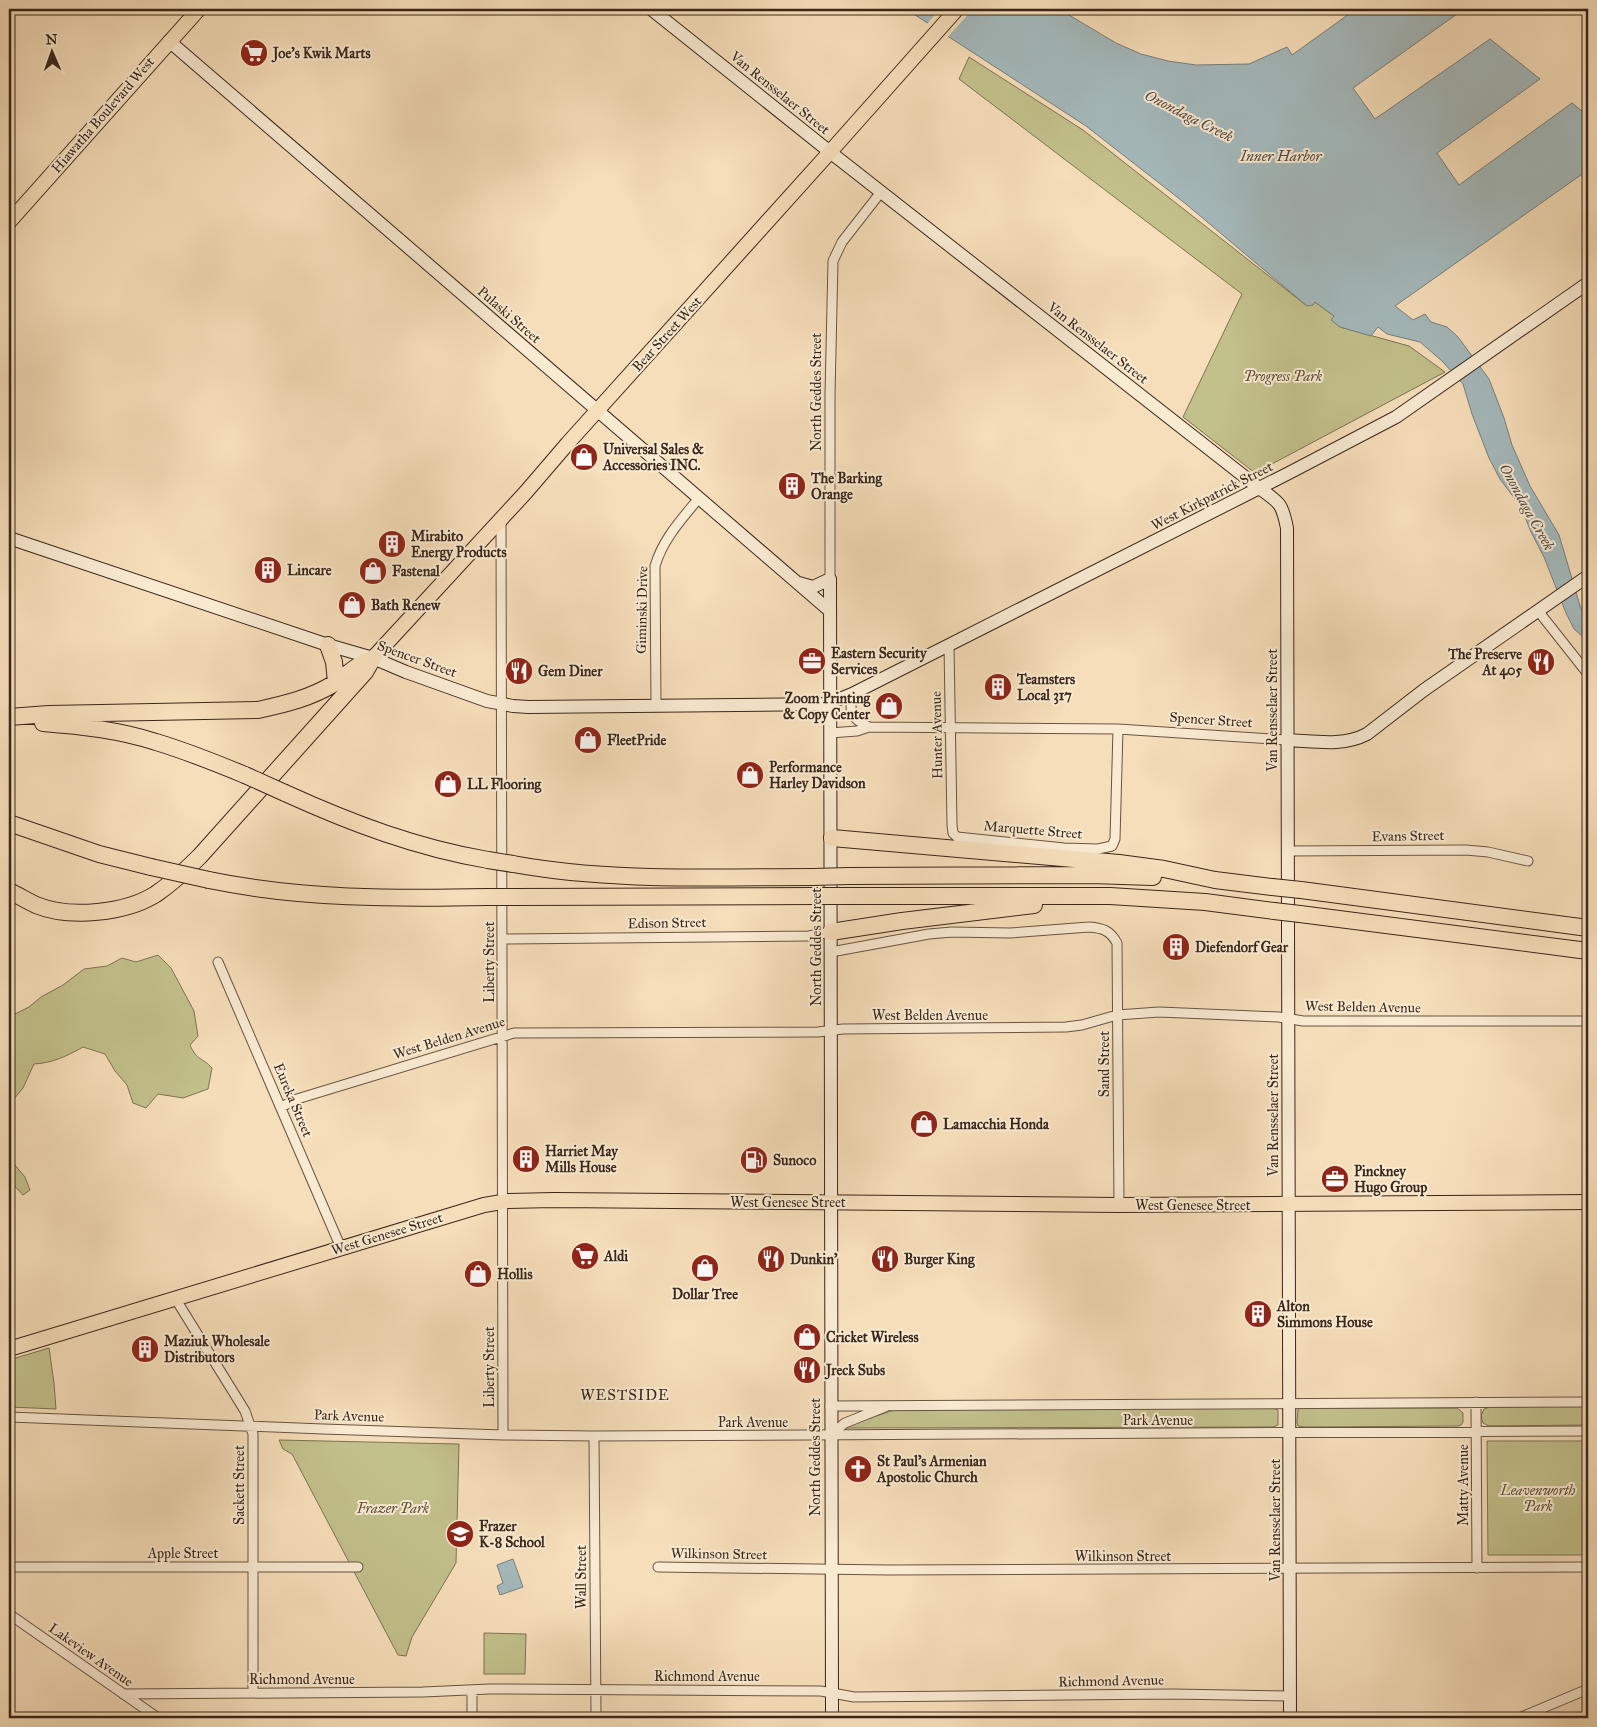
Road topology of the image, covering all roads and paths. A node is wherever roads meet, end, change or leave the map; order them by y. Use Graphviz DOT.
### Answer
graph roads {
  1 [pos="199,9"];
  2 [pos="651,9"];
  3 [pos="957,9"];
  4 [pos="170,41"];
  5 [pos="830,152"];
  6 [pos="881,192"];
  7 [pos="9,222"];
  8 [pos="1588,283"];
  9 [pos="598,411"];
  10 [pos="1259,488"];
  11 [pos="699,498"];
  12 [pos="501,520"];
  13 [pos="9,538"];
  14 [pos="1586,578"];
  15 [pos="830,579"];
  16 [pos="799,583"];
  17 [pos="830,611"];
  18 [pos="1539,612"];
  19 [pos="328,645"];
  20 [pos="949,645"];
  21 [pos="373,658"];
  22 [pos="1588,674"];
  23 [pos="336,682"];
  24 [pos="852,694"];
  25 [pos="501,704"];
  26 [pos="830,704"];
  27 [pos="656,706"];
  28 [pos="9,719"];
  29 [pos="870,727"];
  30 [pos="951,729"];
  31 [pos="1118,729"];
  32 [pos="830,733"];
  33 [pos="1287,740"];
  34 [pos="9,823"];
  35 [pos="952,825"];
  36 [pos="832,838"];
  37 [pos="1287,850"];
  38 [pos="1528,860"];
  39 [pos="1215,880"];
  40 [pos="9,891"];
  41 [pos="1141,898"];
  42 [pos="1583,928"];
  43 [pos="831,932"];
  44 [pos="502,938"];
  45 [pos="1584,951"];
  46 [pos="831,952"];
  47 [pos="218,962"];
  48 [pos="1117,1015"];
  49 [pos="1288,1018"];
  50 [pos="1588,1021"];
  51 [pos="830,1031"];
  52 [pos="503,1036"];
  53 [pos="281,1107"];
  54 [pos="503,1202"];
  55 [pos="830,1202"];
  56 [pos="1588,1202"];
  57 [pos="1119,1205"];
  58 [pos="1289,1205"];
  59 [pos="341,1248"];
  60 [pos="175,1298"];
  61 [pos="9,1349"];
  62 [pos="1476,1402"];
  63 [pos="1588,1402"];
  64 [pos="1289,1403"];
  65 [pos="890,1405"];
  66 [pos="830,1406"];
  67 [pos="9,1417"];
  68 [pos="251,1426"];
  69 [pos="1588,1431"];
  70 [pos="1476,1432"];
  71 [pos="1289,1433"];
  72 [pos="503,1435"];
  73 [pos="830,1435"];
  74 [pos="594,1436"];
  75 [pos="658,1566"];
  76 [pos="9,1567"];
  77 [pos="253,1567"];
  78 [pos="358,1567"];
  79 [pos="1588,1567"];
  80 [pos="1477,1568"];
  81 [pos="831,1569"];
  82 [pos="1290,1570"];
  83 [pos="9,1614"];
  84 [pos="1588,1689"];
  85 [pos="472,1690"];
  86 [pos="595,1690"];
  87 [pos="123,1694"];
  88 [pos="253,1694"];
  89 [pos="831,1694"];
  90 [pos="1290,1696"];
  91 [pos="158,1718"];
  92 [pos="472,1718"];
  93 [pos="596,1718"];
  94 [pos="832,1718"];
  95 [pos="1290,1718"];
  96 [pos="1518,1718"];
  1 -- 4 [label="main road, Hiawatha Boulevard West"];
  2 -- 5 [label="street, Van Rensselaer Street"];
  3 -- 5 [label="main road, Bear Street West"];
  4 -- 7 [label="main road, Hiawatha Boulevard West"];
  4 -- 9 [label="street, Pulaski Street"];
  5 -- 6 [label="street, Van Rensselaer Street"];
  5 -- 9 [label="main road, Bear Street West"];
  6 -- 10 [label="street, Van Rensselaer Street"];
  6 -- 15 [label="street, North Geddes Street"];
  8 -- 10 [label="street, West Kirkpatrick Street"];
  9 -- 11 [label="street, Pulaski Street"];
  9 -- 12 [label="main road, Bear Street West"];
  10 -- 20 [label="street, West Kirkpatrick Street"];
  10 -- 33 [label="street, Van Rensselaer Street"];
  11 -- 16 [label="street, Pulaski Street"];
  11 -- 27 [label="street, Giminski Drive"];
  12 -- 21 [label="main road, Bear Street West"];
  12 -- 25 [label="street, Liberty Street"];
  13 -- 19 [label="street, Spencer Street"];
  14 -- 18 [label="street, Spencer Street"];
  15 -- 16 [label="street"];
  15 -- 17 [label="street, North Geddes Street"];
  16 -- 17 [label="street, Pulaski Street"];
  17 -- 26 [label="street, North Geddes Street"];
  18 -- 22 [label="street"];
  18 -- 33 [label="street, Spencer Street"];
  19 -- 21 [label="street, Spencer Street"];
  19 -- 23 [label="highway"];
  20 -- 24 [label="street, West Kirkpatrick Street"];
  20 -- 30 [label="street, Hunter Avenue"];
  21 -- 23 [label="highway"];
  21 -- 25 [label="street, Spencer Street"];
  21 -- 40 [label="highway"];
  23 -- 28 [label="highway"];
  24 -- 26 [label="street, West Kirkpatrick Street"];
  24 -- 29 [label="street"];
  25 -- 27 [label="street, Spencer Street"];
  25 -- 44 [label="street, Liberty Street"];
  26 -- 27 [label="street, Spencer Street"];
  26 -- 32 [label="street, North Geddes Street"];
  28 -- 39 [label="highway, bridge"];
  29 -- 30 [label="street, Spencer Street"];
  29 -- 32 [label="street, Spencer Street"];
  30 -- 31 [label="street, Spencer Street"];
  30 -- 35 [label="street, Hunter Avenue"];
  31 -- 33 [label="street, Spencer Street"];
  31 -- 35 [label="street, Marquette Street"];
  32 -- 36 [label="street, North Geddes Street"];
  33 -- 37 [label="street, Van Rensselaer Street"];
  34 -- 41 [label="highway, bridge"];
  36 -- 39 [label="highway"];
  36 -- 43 [label="street, North Geddes Street"];
  37 -- 38 [label="street, Evans Street"];
  37 -- 49 [label="street, Van Rensselaer Street"];
  39 -- 42 [label="highway, bridge"];
  41 -- 43 [label="highway"];
  41 -- 45 [label="highway, bridge"];
  43 -- 44 [label="street, Edison Street"];
  43 -- 46 [label="street, North Geddes Street"];
  44 -- 52 [label="street, Liberty Street"];
  46 -- 48 [label="street, Sand Street"];
  46 -- 51 [label="street, North Geddes Street"];
  47 -- 53 [label="street, Eureka Street"];
  48 -- 49 [label="street, West Belden Avenue"];
  48 -- 51 [label="street, West Belden Avenue"];
  48 -- 57 [label="street, Sand Street"];
  49 -- 50 [label="street, West Belden Avenue"];
  49 -- 58 [label="street, Van Rensselaer Street"];
  51 -- 52 [label="street, West Belden Avenue"];
  51 -- 55 [label="street, North Geddes Street"];
  52 -- 53 [label="street, West Belden Avenue"];
  52 -- 54 [label="street, Liberty Street"];
  53 -- 59 [label="street, Eureka Street"];
  54 -- 55 [label="main road, West Genesee Street"];
  54 -- 59 [label="main road, West Genesee Street"];
  54 -- 72 [label="street, Liberty Street"];
  55 -- 57 [label="main road, West Genesee Street"];
  55 -- 66 [label="street, North Geddes Street"];
  56 -- 58 [label="main road, West Genesee Street"];
  57 -- 58 [label="main road, West Genesee Street"];
  58 -- 64 [label="street, Van Rensselaer Street"];
  59 -- 60 [label="main road, West Genesee Street"];
  60 -- 61 [label="main road, West Genesee Street"];
  60 -- 68 [label="street, Sackett Street"];
  62 -- 63 [label="street, Park Avenue"];
  62 -- 64 [label="street, Park Avenue"];
  62 -- 70 [label="street, Matty Avenue"];
  64 -- 65 [label="street, Park Avenue"];
  64 -- 71 [label="street, Van Rensselaer Street"];
  65 -- 66 [label="street, Park Avenue"];
  65 -- 73 [label="street"];
  66 -- 73 [label="street, North Geddes Street"];
  67 -- 68 [label="street, Park Avenue"];
  68 -- 72 [label="street, Park Avenue"];
  68 -- 77 [label="street, Sackett Street"];
  69 -- 70 [label="street, Park Avenue"];
  70 -- 71 [label="street, Park Avenue"];
  70 -- 80 [label="street, Matty Avenue"];
  71 -- 73 [label="street, Park Avenue"];
  71 -- 82 [label="street, Van Rensselaer Street"];
  72 -- 74 [label="street, Park Avenue"];
  73 -- 74 [label="street, Park Avenue"];
  73 -- 81 [label="street, North Geddes Street"];
  74 -- 86 [label="street, Wall Street"];
  75 -- 81 [label="street, Wilkinson Street"];
  76 -- 77 [label="street, Apple Street"];
  77 -- 78 [label="street, Apple Street"];
  77 -- 88 [label="street, Sackett Street"];
  79 -- 80 [label="street, Wilkinson Street"];
  80 -- 82 [label="street, Wilkinson Street"];
  81 -- 82 [label="street, Wilkinson Street"];
  81 -- 89 [label="street, North Geddes Street"];
  82 -- 90 [label="street, Van Rensselaer Street"];
  83 -- 87 [label="street, Lakeview Avenue"];
  84 -- 96 [label="street"];
  85 -- 86 [label="street, Richmond Avenue"];
  85 -- 88 [label="street, Richmond Avenue"];
  85 -- 92 [label="street"];
  86 -- 89 [label="street, Richmond Avenue"];
  86 -- 93 [label="street, Wall Street"];
  87 -- 88 [label="street, Richmond Avenue"];
  87 -- 91 [label="street, Lakeview Avenue"];
  89 -- 90 [label="street, Richmond Avenue"];
  89 -- 94 [label="street, North Geddes Street"];
  90 -- 95 [label="street, Van Rensselaer Street"];
}
